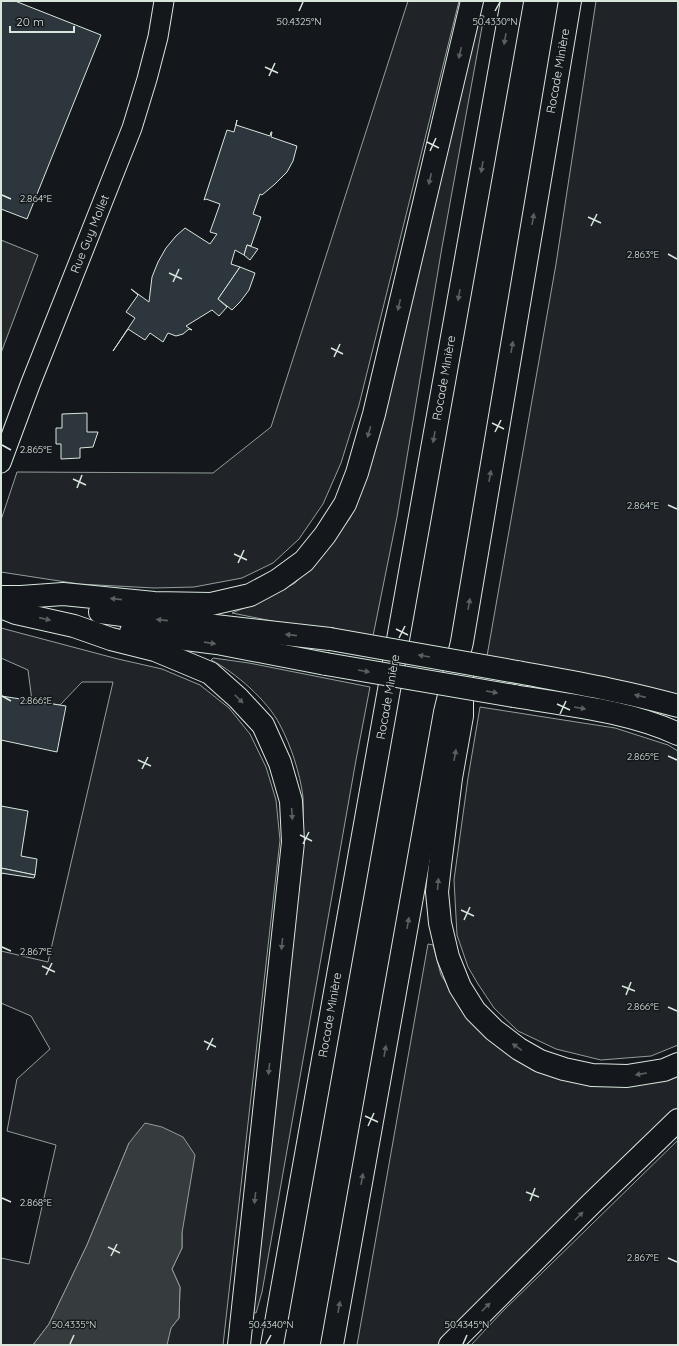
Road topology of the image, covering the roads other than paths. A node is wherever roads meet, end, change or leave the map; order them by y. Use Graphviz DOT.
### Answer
graph roads {
  1 [pos="164,1"];
  2 [pos="472,1"];
  3 [pos="512,1"];
  4 [pos="570,1"];
  5 [pos="1,463"];
  6 [pos="11,597"];
  7 [pos="1,607"];
  8 [pos="74,626"];
  9 [pos="462,642"];
  10 [pos="678,706"];
  11 [pos="678,734"];
  12 [pos="678,1064"];
  13 [pos="678,1120"];
  14 [pos="239,1345"];
  15 [pos="272,1345"];
  16 [pos="332,1345"];
  17 [pos="450,1345"];
  1 -- 5 [label="street, Rue Guy Mollet"];
  2 -- 6 [label="highway, one-way"];
  3 -- 15 [label="highway, Rocade Minière, one-way"];
  9 -- 4 [label="highway, Rocade Minière, one-way"];
  10 -- 6 [label="highway, one-way, bridge"];
  7 -- 8 [label="highway, one-way"];
  8 -- 11 [label="highway, one-way, bridge"];
  8 -- 14 [label="highway, one-way"];
  12 -- 9 [label="highway, one-way"];
  16 -- 9 [label="highway, Rocade Minière, one-way"];
  17 -- 13 [label="highway, one-way"];
}
